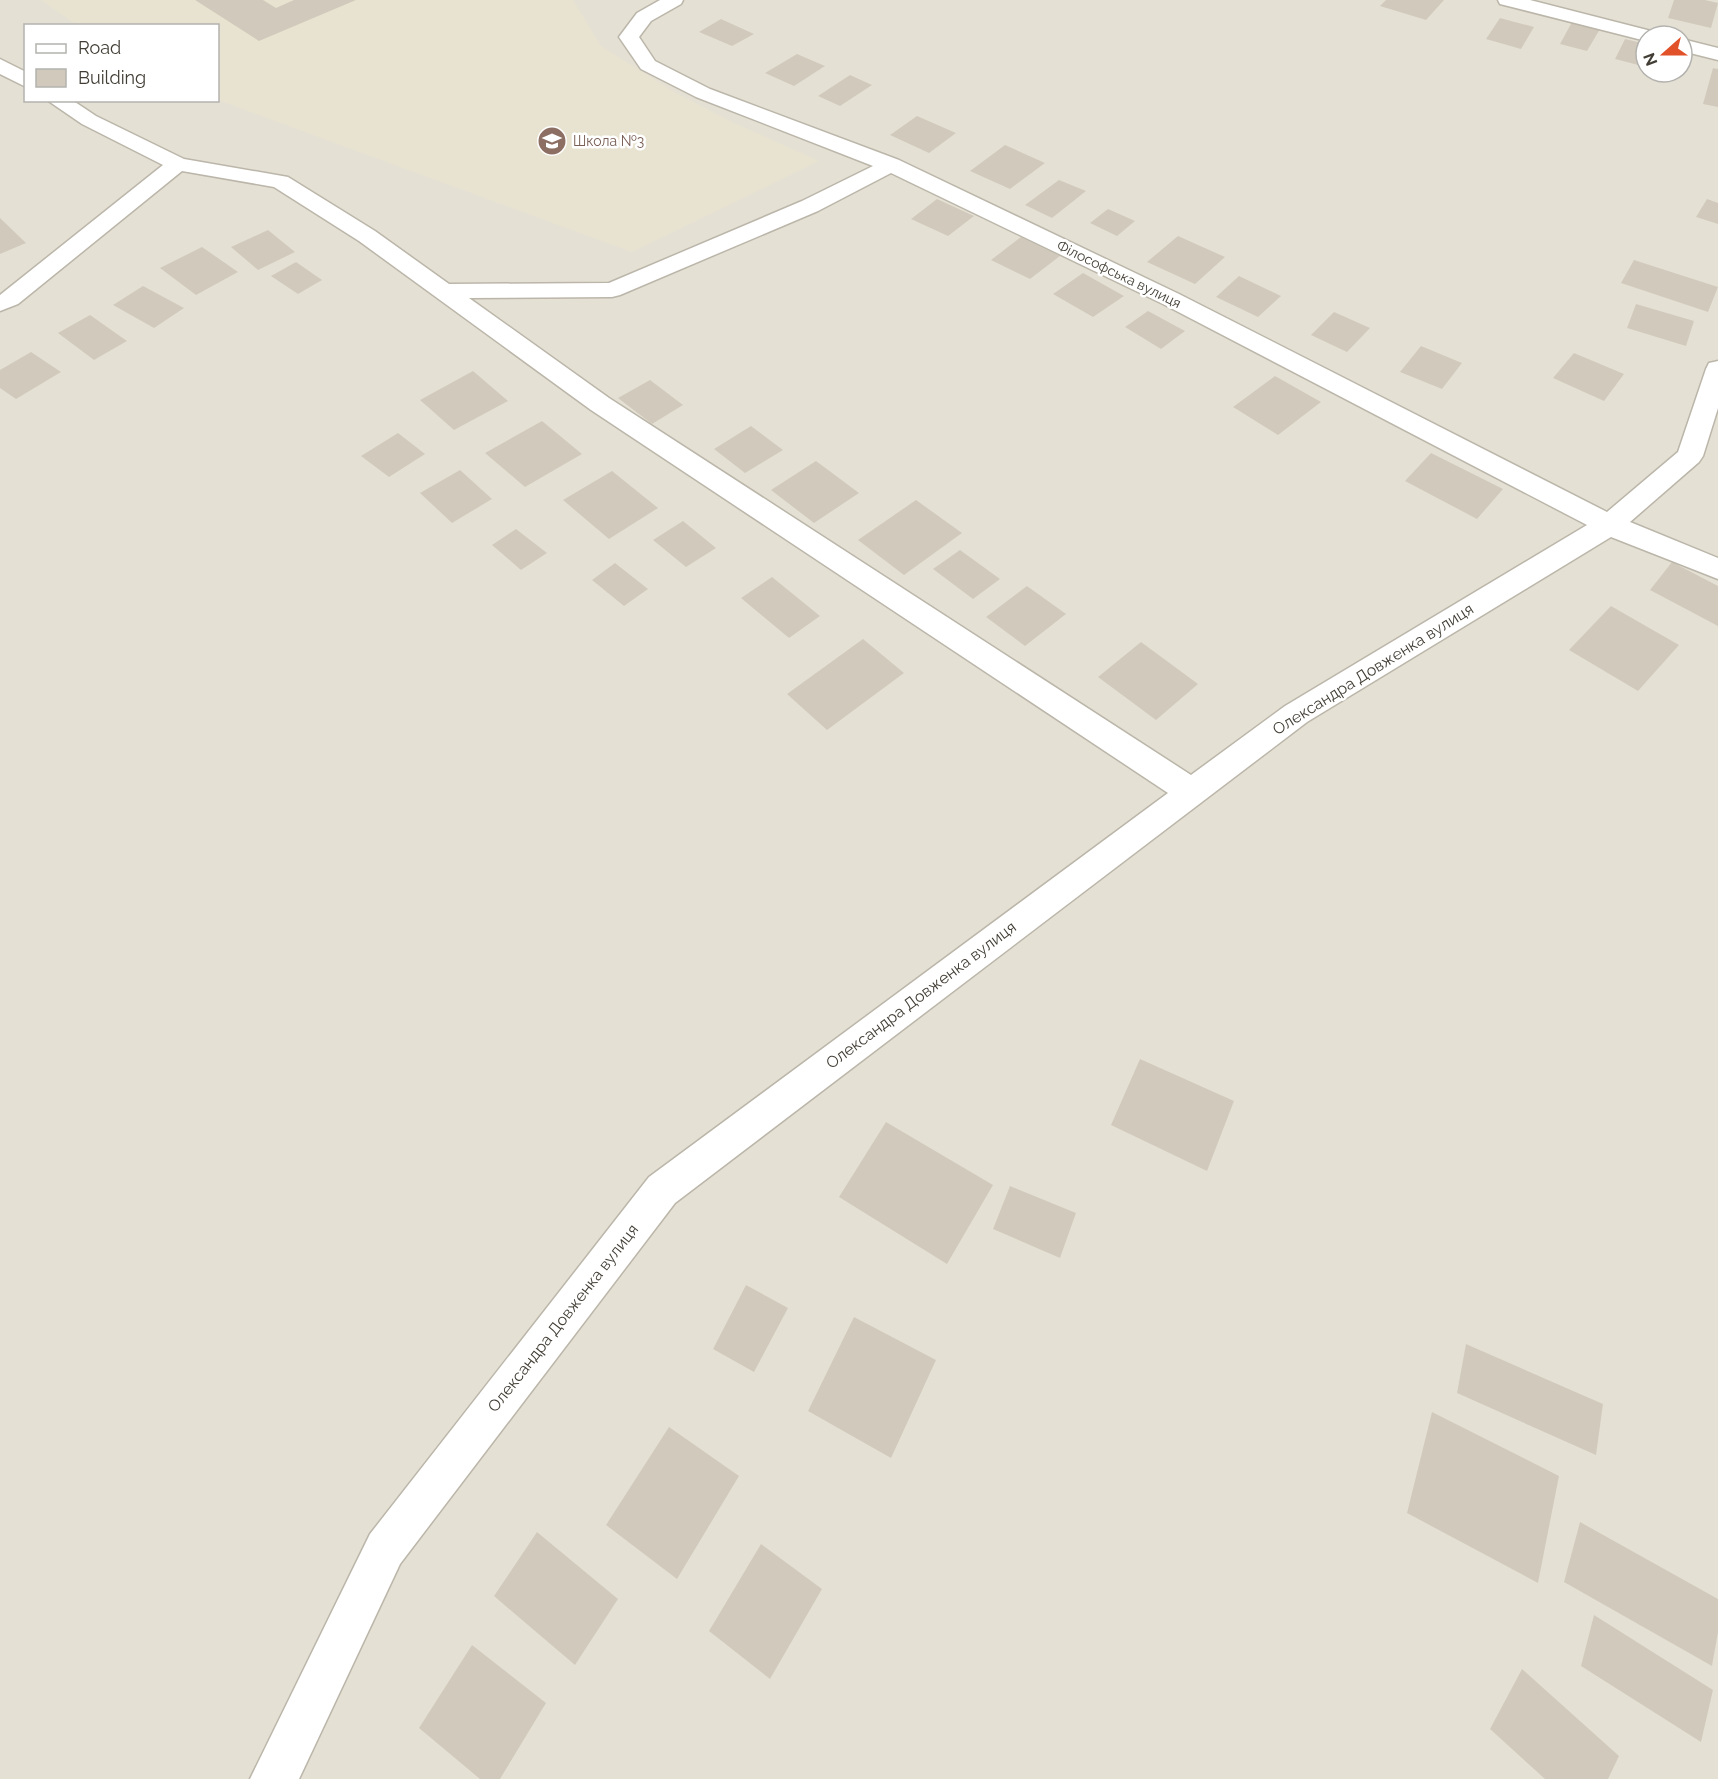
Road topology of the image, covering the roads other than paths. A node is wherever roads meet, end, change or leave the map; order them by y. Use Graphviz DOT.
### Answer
graph roads {
  1 [pos="674,0"];
  2 [pos="1507,0"];
  3 [pos="1634,33"];
  4 [pos="1694,48"];
  5 [pos="1718,54"];
  6 [pos="0,65"];
  7 [pos="24,80"];
  8 [pos="60,102"];
  9 [pos="178,164"];
  10 [pos="891,165"];
  11 [pos="445,291"];
  12 [pos="0,304"];
  13 [pos="1718,369"];
  14 [pos="1609,525"];
  15 [pos="1718,569"];
  16 [pos="1192,792"];
  17 [pos="274,1779"];
  1 -- 10 [label="street, Філософська вулиця"];
  2 -- 3 [label="street"];
  4 -- 5 [label="street"];
  6 -- 7 [label="street"];
  8 -- 9 [label="street"];
  9 -- 11 [label="street"];
  9 -- 12 [label="street"];
  10 -- 11 [label="street"];
  10 -- 14 [label="street, Філософська вулиця"];
  11 -- 16 [label="street"];
  13 -- 14 [label="street, Олександра Довженка вулиця"];
  14 -- 15 [label="street, Філософська вулиця"];
  14 -- 16 [label="street, Олександра Довженка вулиця"];
  16 -- 17 [label="street, Олександра Довженка вулиця"];
}
